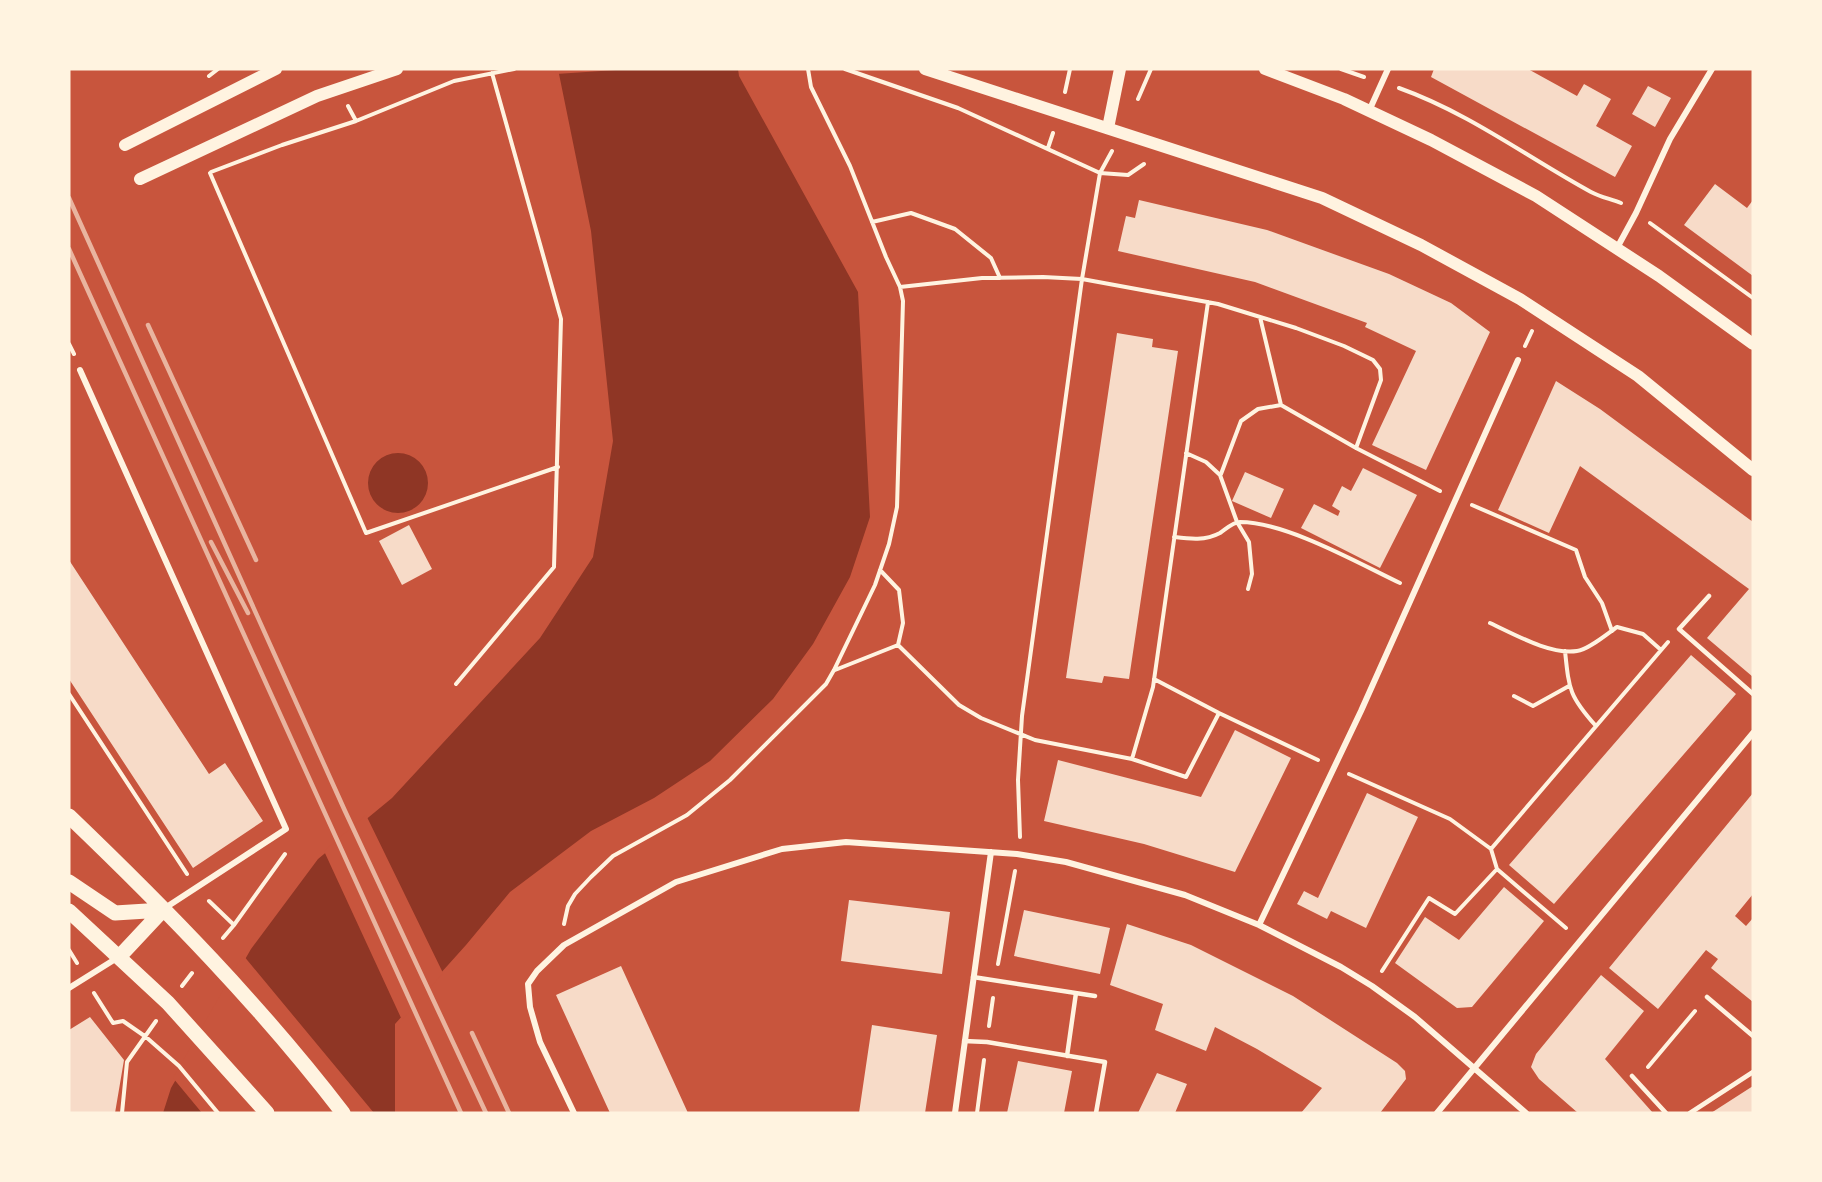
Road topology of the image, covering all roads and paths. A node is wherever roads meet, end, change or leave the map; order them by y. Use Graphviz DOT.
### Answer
graph roads {
  1 [pos="276,69"];
  2 [pos="514,69"];
  3 [pos="808,69"];
  4 [pos="845,69"];
  5 [pos="925,69"];
  6 [pos="1120,69"];
  7 [pos="1265,69"];
  8 [pos="1341,69"];
  9 [pos="1388,69"];
  10 [pos="1712,69"];
  11 [pos="391,70"];
  12 [pos="492,73"];
  13 [pos="258,74"];
  14 [pos="1361,76"];
  15 [pos="1407,91"];
  16 [pos="1369,111"];
  17 [pos="1108,128"];
  18 [pos="125,145"];
  19 [pos="1169,148"];
  20 [pos="210,173"];
  21 [pos="1100,173"];
  22 [pos="200,177"];
  23 [pos="140,179"];
  24 [pos="1620,202"];
  25 [pos="872,222"];
  26 [pos="1657,228"];
  27 [pos="1616,249"];
  28 [pos="1000,278"];
  29 [pos="1082,279"];
  30 [pos="900,287"];
  31 [pos="1753,298"];
  32 [pos="1208,302"];
  33 [pos="1542,312"];
  34 [pos="1260,316"];
  35 [pos="1753,345"];
  36 [pos="1518,360"];
  37 [pos="80,370"];
  38 [pos="1281,405"];
  39 [pos="1356,448"];
  40 [pos="1186,453"];
  41 [pos="558,467"];
  42 [pos="1753,470"];
  43 [pos="1220,475"];
  44 [pos="1456,499"];
  45 [pos="1237,522"];
  46 [pos="1174,537"];
  47 [pos="880,570"];
  48 [pos="1248,589"];
  49 [pos="1415,590"];
  50 [pos="1709,596"];
  51 [pos="1490,623"];
  52 [pos="1679,629"];
  53 [pos="1612,631"];
  54 [pos="898,645"];
  55 [pos="1661,650"];
  56 [pos="1565,651"];
  57 [pos="834,670"];
  58 [pos="1154,679"];
  59 [pos="456,684"];
  60 [pos="1569,686"];
  61 [pos="69,694"];
  62 [pos="1753,694"];
  63 [pos="1514,696"];
  64 [pos="1219,713"];
  65 [pos="1596,726"];
  66 [pos="1753,733"];
  67 [pos="1020,734"];
  68 [pos="1132,759"];
  69 [pos="1334,767"];
  70 [pos="69,816"];
  71 [pos="286,829"];
  72 [pos="1491,849"];
  73 [pos="991,852"];
  74 [pos="1017,854"];
  75 [pos="1497,869"];
  76 [pos="69,882"];
  77 [pos="1014,883"];
  78 [pos="196,888"];
  79 [pos="163,910"];
  80 [pos="69,911"];
  81 [pos="234,925"];
  82 [pos="1259,925"];
  83 [pos="1580,940"];
  84 [pos="564,945"];
  85 [pos="69,950"];
  86 [pos="207,956"];
  87 [pos="120,957"];
  88 [pos="973,976"];
  89 [pos="85,977"];
  90 [pos="1372,986"];
  91 [pos="69,988"];
  92 [pos="1076,993"];
  93 [pos="1095,996"];
  94 [pos="1707,997"];
  95 [pos="168,1004"];
  96 [pos="1753,1036"];
  97 [pos="146,1037"];
  98 [pos="964,1041"];
  99 [pos="1067,1056"];
  100 [pos="1474,1069"];
  101 [pos="1753,1072"];
  102 [pos="1632,1076"];
  103 [pos="122,1113"];
  104 [pos="218,1113"];
  105 [pos="267,1113"];
  106 [pos="343,1113"];
  107 [pos="574,1113"];
  108 [pos="955,1113"];
  109 [pos="1096,1113"];
  110 [pos="1437,1113"];
  111 [pos="1526,1113"];
  112 [pos="1666,1113"];
  113 [pos="1690,1113"];
  1 -- 13 [label="main road"];
  2 -- 12 [label="path"];
  3 -- 25 [label="path"];
  4 -- 21 [label="path"];
  5 -- 17 [label="main road"];
  6 -- 17 [label="main road"];
  7 -- 16 [label="main road"];
  8 -- 14 [label="path"];
  9 -- 16 [label="street"];
  10 -- 27 [label="street"];
  11 -- 23 [label="main road"];
  12 -- 20 [label="path"];
  12 -- 41 [label="path"];
  13 -- 18 [label="main road"];
  15 -- 24 [label="path"];
  16 -- 27 [label="main road"];
  17 -- 19 [label="main road"];
  19 -- 21 [label="path"];
  19 -- 33 [label="main road"];
  20 -- 22 [label="path"];
  20 -- 41 [label="path"];
  21 -- 29 [label="path"];
  25 -- 28 [label="path"];
  25 -- 30 [label="path"];
  26 -- 31 [label="path"];
  27 -- 35 [label="main road"];
  28 -- 29 [label="path"];
  28 -- 30 [label="path"];
  29 -- 32 [label="path"];
  29 -- 67 [label="path"];
  30 -- 47 [label="path"];
  32 -- 34 [label="path"];
  32 -- 40 [label="path"];
  33 -- 36 [label="path"];
  33 -- 42 [label="main road"];
  34 -- 38 [label="path"];
  34 -- 39 [label="path"];
  36 -- 44 [label="street"];
  37 -- 71 [label="street"];
  38 -- 39 [label="path"];
  38 -- 43 [label="path"];
  39 -- 44 [label="path"];
  40 -- 43 [label="path"];
  40 -- 46 [label="path"];
  41 -- 59 [label="path"];
  43 -- 45 [label="path"];
  44 -- 49 [label="street"];
  44 -- 53 [label="path"];
  45 -- 46 [label="path"];
  45 -- 48 [label="path"];
  45 -- 49 [label="path"];
  46 -- 58 [label="path"];
  47 -- 54 [label="path"];
  47 -- 57 [label="path"];
  49 -- 69 [label="street"];
  50 -- 52 [label="lane"];
  51 -- 56 [label="path"];
  52 -- 55 [label="path"];
  52 -- 62 [label="lane"];
  53 -- 55 [label="path"];
  53 -- 56 [label="path"];
  54 -- 57 [label="path"];
  54 -- 67 [label="path"];
  55 -- 65 [label="path"];
  56 -- 60 [label="path"];
  57 -- 84 [label="path"];
  58 -- 64 [label="path"];
  58 -- 68 [label="path"];
  60 -- 63 [label="path"];
  60 -- 65 [label="path"];
  61 -- 78 [label="path"];
  64 -- 68 [label="path"];
  64 -- 69 [label="path"];
  65 -- 72 [label="path"];
  66 -- 83 [label="street"];
  67 -- 68 [label="path"];
  67 -- 74 [label="path"];
  69 -- 72 [label="path"];
  69 -- 82 [label="street"];
  70 -- 79 [label="main road"];
  71 -- 78 [label="street"];
  71 -- 81 [label="path"];
  72 -- 75 [label="path"];
  73 -- 74 [label="street"];
  73 -- 84 [label="street"];
  73 -- 88 [label="street"];
  74 -- 77 [label="path"];
  74 -- 82 [label="street"];
  75 -- 83 [label="path"];
  75 -- 90 [label="path"];
  76 -- 79 [label="main road"];
  78 -- 79 [label="street"];
  78 -- 81 [label="path"];
  79 -- 86 [label="main road"];
  79 -- 87 [label="main road"];
  80 -- 87 [label="main road"];
  81 -- 86 [label="path"];
  82 -- 90 [label="street"];
  83 -- 100 [label="street"];
  84 -- 107 [label="street"];
  85 -- 89 [label="path"];
  86 -- 95 [label="path"];
  86 -- 106 [label="main road"];
  87 -- 89 [label="street"];
  87 -- 95 [label="main road"];
  88 -- 92 [label="lane"];
  88 -- 98 [label="street"];
  89 -- 91 [label="street"];
  89 -- 97 [label="path"];
  90 -- 100 [label="street"];
  92 -- 93 [label="lane"];
  92 -- 99 [label="lane"];
  94 -- 96 [label="lane"];
  94 -- 102 [label="path"];
  95 -- 97 [label="path"];
  95 -- 105 [label="main road"];
  97 -- 103 [label="path"];
  97 -- 104 [label="path"];
  98 -- 99 [label="lane"];
  98 -- 108 [label="street"];
  99 -- 109 [label="lane"];
  100 -- 110 [label="street"];
  100 -- 111 [label="street"];
  101 -- 113 [label="lane"];
  102 -- 112 [label="lane"];
}
